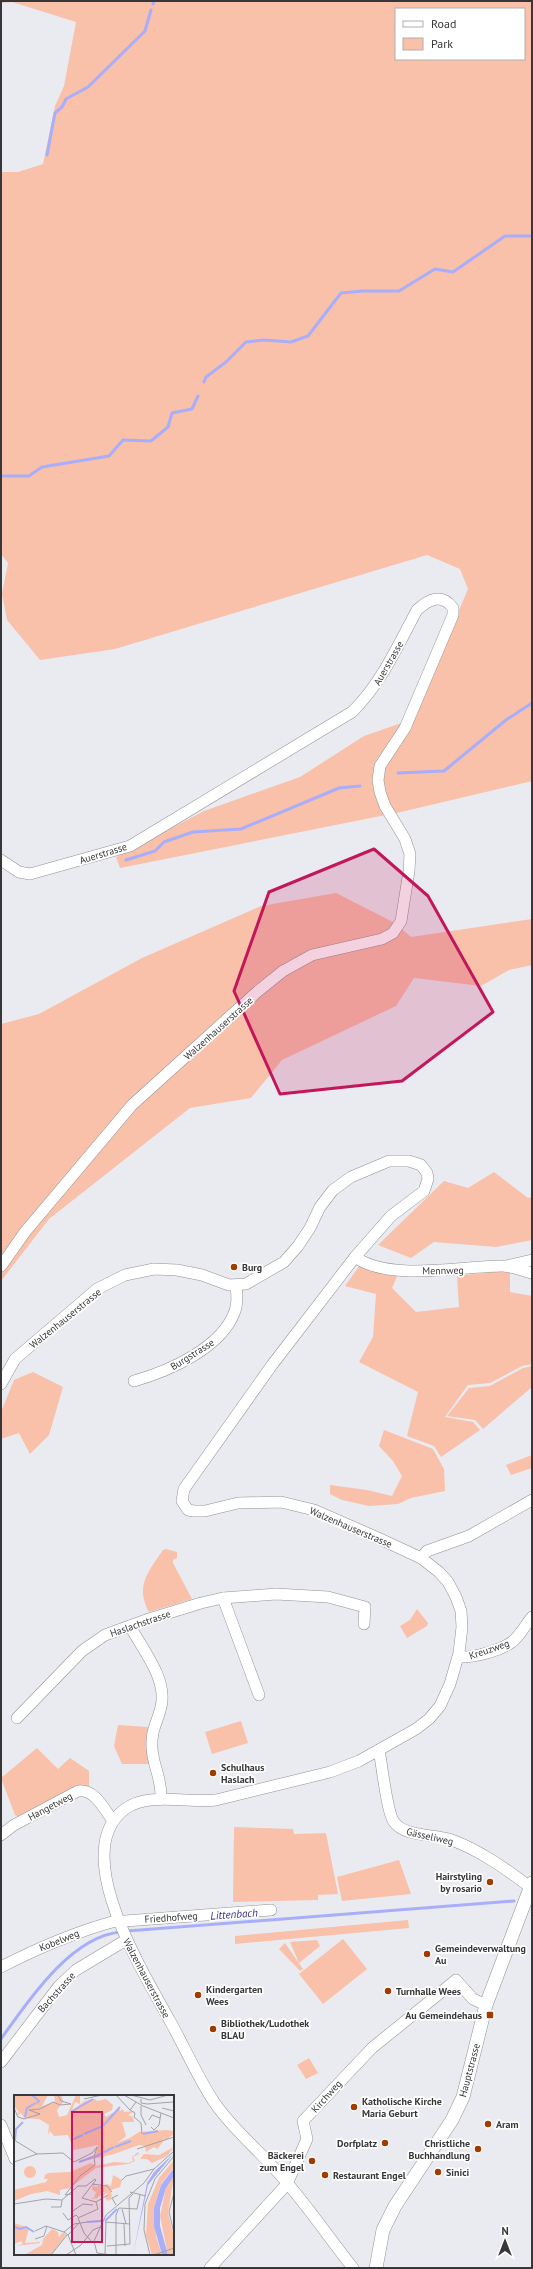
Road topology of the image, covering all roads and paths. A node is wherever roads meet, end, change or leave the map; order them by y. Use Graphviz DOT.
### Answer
graph roads {
  1 [pos="1,860"];
  2 [pos="393,933"];
  3 [pos="355,1257"];
  4 [pos="532,1260"];
  5 [pos="1,1266"];
  6 [pos="504,1266"];
  7 [pos="532,1273"];
  8 [pos="236,1286"];
  9 [pos="134,1381"];
  10 [pos="1,1384"];
  11 [pos="532,1500"];
  12 [pos="421,1558"];
  13 [pos="223,1598"];
  14 [pos="532,1617"];
  15 [pos="364,1624"];
  16 [pos="130,1626"];
  17 [pos="458,1657"];
  18 [pos="259,1695"];
  19 [pos="17,1718"];
  20 [pos="379,1750"];
  21 [pos="161,1800"];
  22 [pos="113,1821"];
  23 [pos="1,1835"];
  24 [pos="530,1892"];
  25 [pos="271,1910"];
  26 [pos="123,1931"];
  27 [pos="1,1967"];
  28 [pos="486,2005"];
  29 [pos="1,2062"];
  30 [pos="1,2125"];
  31 [pos="14,2157"];
  32 [pos="287,2184"];
  33 [pos="210,2268"];
  34 [pos="352,2268"];
  35 [pos="376,2268"];
  1 -- 2 [label="street, Auerstrasse"];
  2 -- 5 [label="street, Walzenhauserstrasse"];
  3 -- 6 [label="street, Mennweg"];
  3 -- 8 [label="street, Walzenhauserstrasse"];
  3 -- 12 [label="street, Walzenhauserstrasse"];
  4 -- 6 [label="street"];
  6 -- 7 [label="street, Mennweg"];
  8 -- 9 [label="street, Burgstrasse"];
  8 -- 10 [label="street, Walzenhauserstrasse"];
  11 -- 12 [label="street"];
  12 -- 17 [label="street, Walzenhauserstrasse"];
  13 -- 15 [label="street, Haslachstrasse"];
  13 -- 16 [label="street, Haslachstrasse"];
  13 -- 18 [label="street"];
  14 -- 17 [label="street, Kreuzweg"];
  16 -- 19 [label="street, Haslachstrasse"];
  16 -- 21 [label="street"];
  17 -- 20 [label="street, Walzenhauserstrasse"];
  20 -- 21 [label="street, Walzenhauserstrasse"];
  20 -- 24 [label="street, Gässeliweg"];
  21 -- 22 [label="street, Walzenhauserstrasse"];
  22 -- 23 [label="street, Hangetweg"];
  22 -- 26 [label="street, Walzenhauserstrasse"];
  24 -- 28 [label="main road, Hauptstrasse"];
  25 -- 26 [label="street, Friedhofweg"];
  26 -- 27 [label="street, Kobelweg"];
  26 -- 29 [label="street, Bachstrasse"];
  26 -- 32 [label="street, Walzenhauserstrasse"];
  28 -- 32 [label="street, Kirchweg"];
  28 -- 35 [label="main road, Hauptstrasse"];
  30 -- 31 [label="street"];
  32 -- 33 [label="street, Kirchweg"];
  32 -- 34 [label="street, Walzenhauserstrasse"];
}
